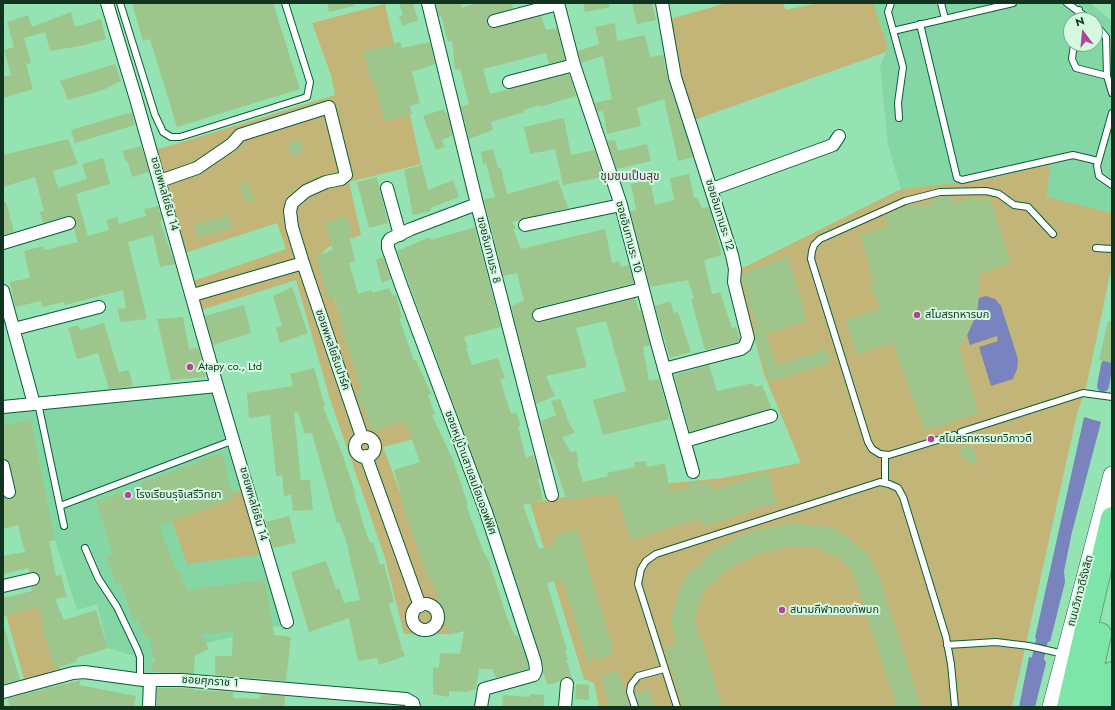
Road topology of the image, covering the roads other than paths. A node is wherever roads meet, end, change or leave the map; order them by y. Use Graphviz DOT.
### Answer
graph roads {
  1 [pos="106,3"];
  2 [pos="120,3"];
  3 [pos="285,3"];
  4 [pos="428,3"];
  5 [pos="558,3"];
  6 [pos="662,3"];
  7 [pos="891,3"];
  8 [pos="941,3"];
  9 [pos="1014,3"];
  10 [pos="1067,3"];
  11 [pos="1079,10"];
  12 [pos="945,19"];
  13 [pos="494,21"];
  14 [pos="920,24"];
  15 [pos="893,31"];
  16 [pos="1103,33"];
  17 [pos="1073,52"];
  18 [pos="574,65"];
  19 [pos="1107,76"];
  20 [pos="509,82"];
  21 [pos="1112,94"];
  22 [pos="1112,114"];
  23 [pos="898,118"];
  24 [pos="838,136"];
  25 [pos="1098,161"];
  26 [pos="160,181"];
  27 [pos="1112,185"];
  28 [pos="387,188"];
  29 [pos="712,189"];
  30 [pos="477,204"];
  31 [pos="621,205"];
  32 [pos="69,223"];
  33 [pos="525,225"];
  34 [pos="1053,234"];
  35 [pos="400,235"];
  36 [pos="3,243"];
  37 [pos="1096,248"];
  38 [pos="1112,249"];
  39 [pos="303,262"];
  40 [pos="642,289"];
  41 [pos="3,291"];
  42 [pos="193,295"];
  43 [pos="99,307"];
  44 [pos="539,315"];
  45 [pos="14,329"];
  46 [pos="664,369"];
  47 [pos="218,386"];
  48 [pos="1112,397"];
  49 [pos="36,404"];
  50 [pos="3,407"];
  51 [pos="771,416"];
  52 [pos="234,440"];
  53 [pos="685,441"];
  54 [pos="885,454"];
  55 [pos="3,466"];
  56 [pos="693,472"];
  57 [pos="1112,475"];
  58 [pos="885,483"];
  59 [pos="9,492"];
  60 [pos="552,496"];
  61 [pos="60,506"];
  62 [pos="1112,518"];
  63 [pos="64,526"];
  64 [pos="85,548"];
  65 [pos="33,579"];
  66 [pos="1112,581"];
  67 [pos="3,586"];
  68 [pos="420,606"];
  69 [pos="287,622"];
  70 [pos="947,645"];
  71 [pos="1064,654"];
  72 [pos="664,669"];
  73 [pos="1112,673"];
  74 [pos="145,680"];
  75 [pos="567,684"];
  76 [pos="3,692"];
  77 [pos="149,707"];
  78 [pos="414,707"];
  79 [pos="481,707"];
  80 [pos="564,707"];
  81 [pos="635,707"];
  82 [pos="677,707"];
  83 [pos="956,707"];
  84 [pos="1051,707"];
  85 [pos="1068,707"];
  86 [pos="1084,707"];
  87 [pos="1104,707"];
  1 -- 26 [label="street, ซอยพหลโยธิน 14"];
  2 -- 3 [label="lane"];
  4 -- 30 [label="street, ซอยอินทามระ 8"];
  5 -- 13 [label="street"];
  5 -- 18 [label="street, ซอยอินทามระ 10"];
  6 -- 29 [label="street, ซอยอินทามระ 12"];
  7 -- 15 [label="lane"];
  8 -- 12 [label="lane"];
  9 -- 12 [label="lane"];
  10 -- 11 [label="lane"];
  12 -- 14 [label="lane"];
  14 -- 15 [label="lane"];
  14 -- 25 [label="lane"];
  15 -- 23 [label="lane"];
  16 -- 19 [label="lane"];
  17 -- 19 [label="lane"];
  18 -- 20 [label="street"];
  18 -- 31 [label="street, ซอยอินทามระ 10"];
  19 -- 21 [label="lane"];
  22 -- 25 [label="lane"];
  24 -- 29 [label="street"];
  25 -- 27 [label="lane"];
  26 -- 39 [label="street, ซอยพหลโยธินปาร์ค"];
  26 -- 42 [label="street, ซอยพหลโยธิน 14"];
  28 -- 35 [label="street"];
  29 -- 46 [label="street, ซอยอินทามระ 12"];
  30 -- 35 [label="street, ซอยหมู่บ้านสายลมโฮมออฟฟิศ"];
  30 -- 60 [label="street, ซอยอินทามระ 8"];
  31 -- 33 [label="street"];
  31 -- 40 [label="street, ซอยอินทามระ 10"];
  32 -- 36 [label="street"];
  34 -- 54 [label="lane"];
  35 -- 79 [label="street, ซอยหมู่บ้านสายลมโฮมออฟฟิศ"];
  37 -- 38 [label="lane"];
  39 -- 42 [label="street"];
  39 -- 68 [label="street, ซอยพหลโยธินปาร์ค"];
  40 -- 44 [label="street"];
  40 -- 46 [label="street, ซอยอินทามระ 10"];
  41 -- 45 [label="street"];
  42 -- 47 [label="street, ซอยพหลโยธิน 14"];
  43 -- 45 [label="street"];
  45 -- 49 [label="street"];
  46 -- 53 [label="street, ซอยอินทามระ 10"];
  47 -- 49 [label="street"];
  47 -- 52 [label="street, ซอยพหลโยธิน 14"];
  48 -- 54 [label="lane"];
  49 -- 50 [label="street"];
  49 -- 61 [label="lane"];
  51 -- 53 [label="street"];
  52 -- 61 [label="lane"];
  52 -- 69 [label="street, ซอยพหลโยธิน 14"];
  53 -- 56 [label="street, ซอยอินทามระ 10"];
  54 -- 58 [label="lane"];
  55 -- 59 [label="street"];
  57 -- 71 [label="main road, ถนนวิภาวดีรังสิต"];
  58 -- 70 [label="lane"];
  58 -- 72 [label="lane"];
  61 -- 63 [label="lane"];
  62 -- 85 [label="highway, ถนนวิภาวดีรังสิต"];
  64 -- 74 [label="lane"];
  65 -- 67 [label="street"];
  66 -- 86 [label="highway"];
  70 -- 71 [label="lane"];
  70 -- 83 [label="lane"];
  71 -- 84 [label="main road, ถนนวิภาวดีรังสิต"];
  72 -- 81 [label="lane"];
  72 -- 82 [label="lane"];
  73 -- 87 [label="highway"];
  74 -- 76 [label="street, ซอยศุภราช 1"];
  74 -- 77 [label="street"];
  74 -- 78 [label="street, ซอยศุภราช 1"];
  75 -- 80 [label="street"];
}
